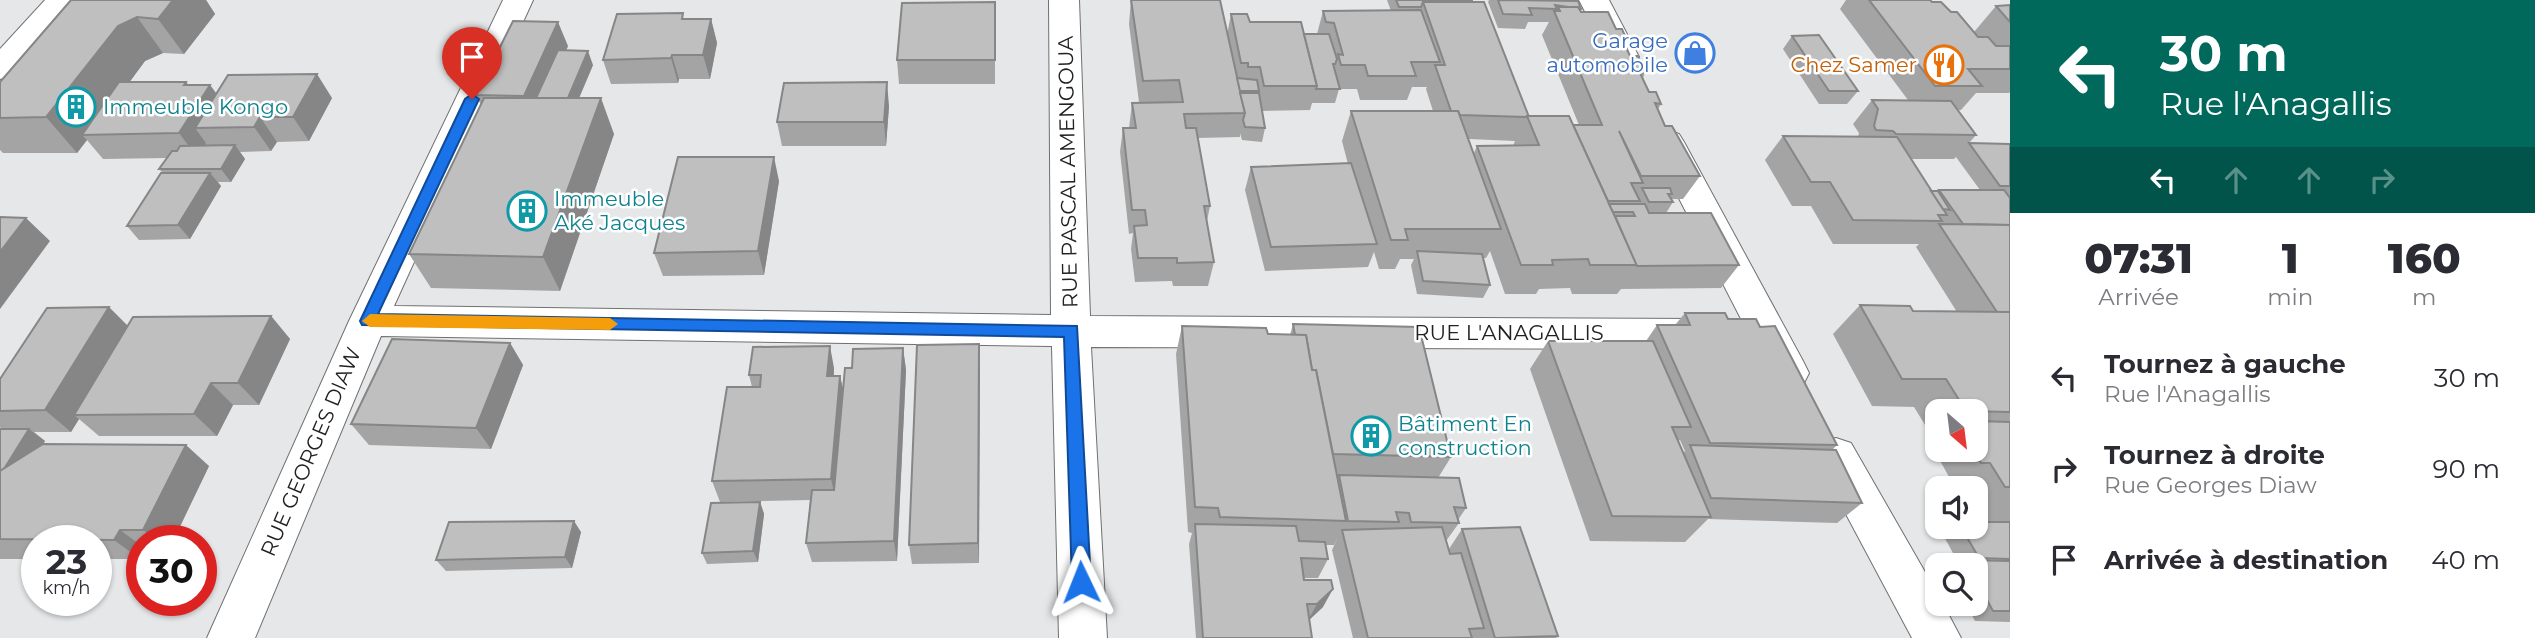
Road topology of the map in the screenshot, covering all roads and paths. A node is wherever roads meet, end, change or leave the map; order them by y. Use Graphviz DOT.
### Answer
graph roads {
  1 [pos="61,0"];
  2 [pos="518,0"];
  3 [pos="1064,0"];
  4 [pos="1594,0"];
  5 [pos="0,69"];
  6 [pos="368,321"];
  7 [pos="1071,331"];
  8 [pos="1768,334"];
  9 [pos="231,638"];
  10 [pos="1083,638"];
  11 [pos="1937,638"];
  1 -- 5 [label="street"];
  2 -- 6 [label="street, RUE GEORGES DIAW"];
  3 -- 7 [label="street, RUE PASCAL AMENGOUA"];
  4 -- 8 [label="street"];
  6 -- 7 [label="street, RUE L'ANAGALLIS"];
  6 -- 9 [label="street, RUE GEORGES DIAW"];
  7 -- 8 [label="street, RUE L'ANAGALLIS"];
  7 -- 10 [label="street, RUE PASCAL AMENGOUA"];
  8 -- 11 [label="street"];
}
